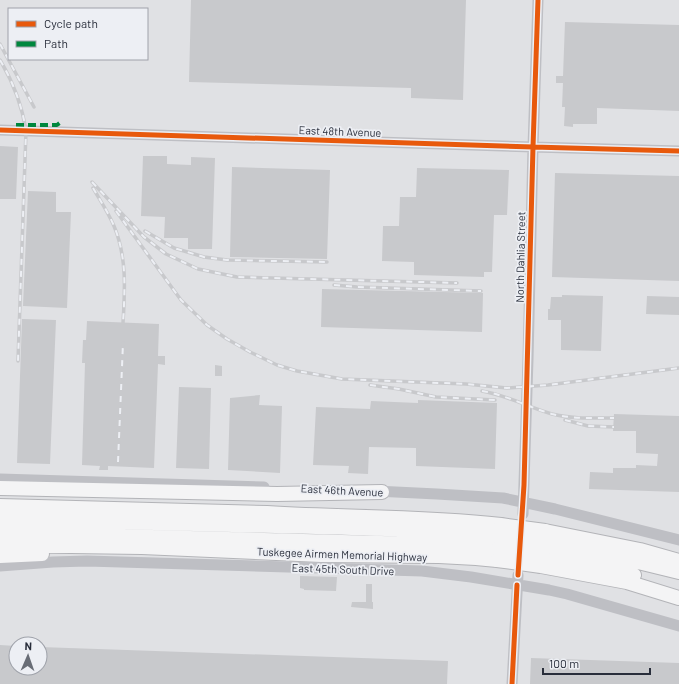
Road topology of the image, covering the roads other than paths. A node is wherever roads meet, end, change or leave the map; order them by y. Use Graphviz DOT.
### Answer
graph roads {
  1 [pos="538,0"];
  2 [pos="0,130"];
  3 [pos="533,147"];
  4 [pos="679,151"];
  5 [pos="0,479"];
  6 [pos="0,488"];
  7 [pos="37,490"];
  8 [pos="382,492"];
  9 [pos="523,502"];
  10 [pos="0,506"];
  11 [pos="222,511"];
  12 [pos="523,514"];
  13 [pos="0,520"];
  14 [pos="0,533"];
  15 [pos="679,540"];
  16 [pos="499,542"];
  17 [pos="0,545"];
  18 [pos="142,547"];
  19 [pos="543,548"];
  20 [pos="0,556"];
  21 [pos="679,561"];
  22 [pos="0,566"];
  23 [pos="679,572"];
  24 [pos="518,580"];
  25 [pos="679,588"];
  26 [pos="679,598"];
  27 [pos="679,626"];
  28 [pos="512,684"];
  1 -- 3 [label="main road, North Dahlia Street"];
  2 -- 3 [label="main road, East 48th Avenue"];
  3 -- 4 [label="main road, East 48th Avenue"];
  3 -- 9 [label="main road, North Dahlia Street"];
  5 -- 8 [label="main road, East 46th Avenue"];
  6 -- 7 [label="highway"];
  7 -- 8 [label="highway"];
  7 -- 11 [label="highway"];
  8 -- 9 [label="main road, East 46th Avenue"];
  9 -- 12 [label="main road, North Dahlia Street"];
  9 -- 15 [label="main road, East 46th Avenue"];
  10 -- 11 [label="highway, Tuskegee Airmen Memorial Highway"];
  11 -- 16 [label="highway, Tuskegee Airmen Memorial Highway"];
  13 -- 16 [label="highway"];
  14 -- 16 [label="highway"];
  16 -- 18 [label="highway, Tuskegee Airmen Memorial Highway"];
  16 -- 19 [label="highway, Tuskegee Airmen Memorial Highway, bridge"];
  16 -- 19 [label="highway, Tuskegee Airmen Memorial Highway, bridge"];
  17 -- 18 [label="highway, Tuskegee Airmen Memorial Highway"];
  18 -- 20 [label="highway"];
  19 -- 21 [label="highway, Tuskegee Airmen Memorial Highway"];
  19 -- 23 [label="highway"];
  19 -- 25 [label="highway"];
  19 -- 26 [label="highway, Tuskegee Airmen Memorial Highway"];
  22 -- 24 [label="main road, East 45th South Drive"];
  24 -- 27 [label="main road, East 45th South Drive"];
  24 -- 28 [label="main road"];
}
